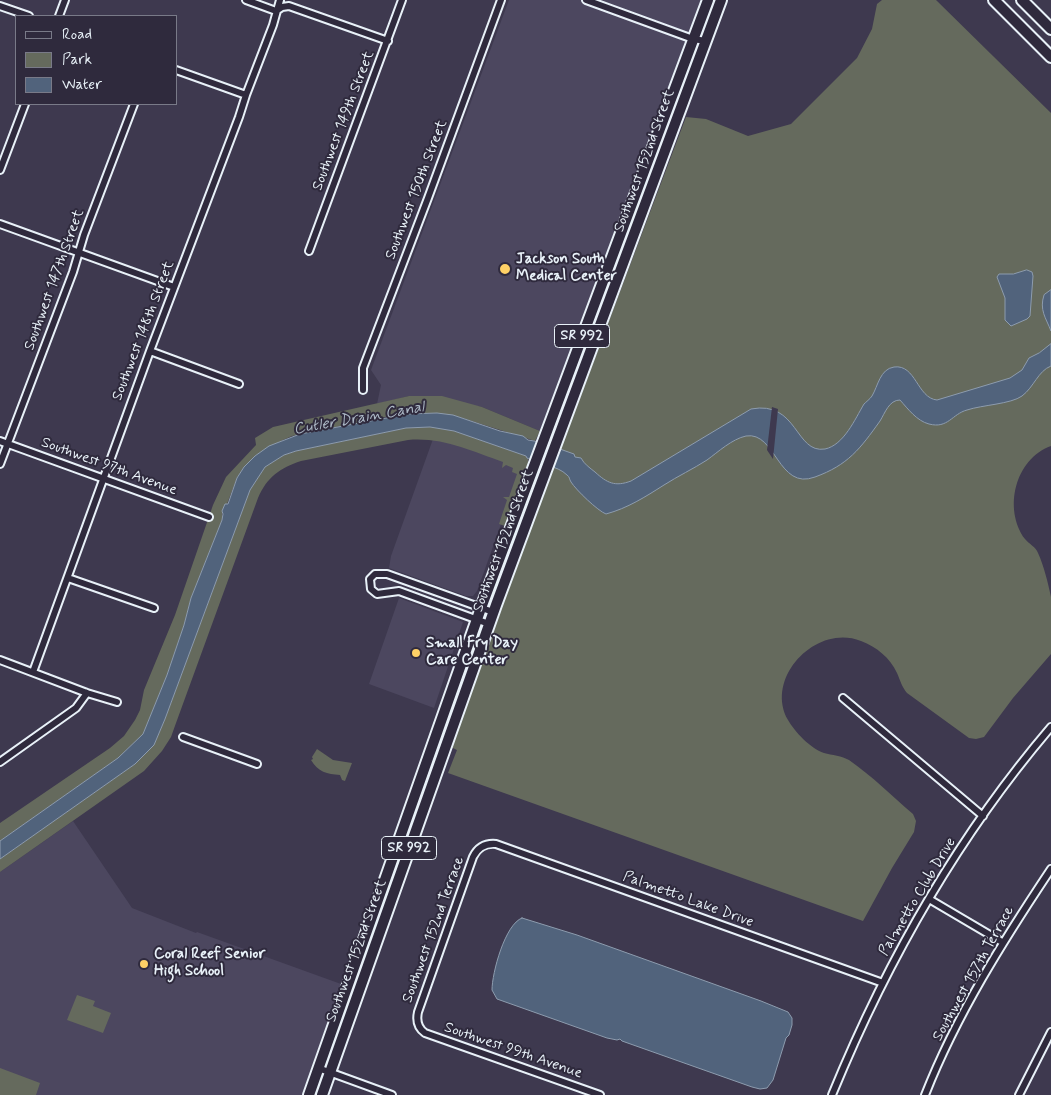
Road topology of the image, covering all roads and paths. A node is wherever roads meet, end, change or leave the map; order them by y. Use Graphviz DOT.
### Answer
graph roads {
  1 [pos="65,0"];
  2 [pos="246,0"];
  3 [pos="280,0"];
  4 [pos="402,0"];
  5 [pos="501,0"];
  6 [pos="586,0"];
  7 [pos="708,0"];
  8 [pos="722,0"];
  9 [pos="994,0"];
  10 [pos="1022,0"];
  11 [pos="0,6"];
  12 [pos="276,11"];
  13 [pos="25,15"];
  14 [pos="59,15"];
  15 [pos="1051,29"];
  16 [pos="693,39"];
  17 [pos="388,41"];
  18 [pos="706,41"];
  19 [pos="1051,57"];
  20 [pos="178,71"];
  21 [pos="246,94"];
  22 [pos="25,105"];
  23 [pos="134,105"];
  24 [pos="0,170"];
  25 [pos="0,224"];
  26 [pos="309,251"];
  27 [pos="80,252"];
  28 [pos="174,287"];
  29 [pos="150,351"];
  30 [pos="239,384"];
  31 [pos="363,390"];
  32 [pos="0,441"];
  33 [pos="8,444"];
  34 [pos="0,464"];
  35 [pos="103,478"];
  36 [pos="209,516"];
  37 [pos="68,578"];
  38 [pos="154,608"];
  39 [pos="481,608"];
  40 [pos="493,612"];
  41 [pos="476,619"];
  42 [pos="489,624"];
  43 [pos="0,660"];
  44 [pos="33,672"];
  45 [pos="87,693"];
  46 [pos="843,698"];
  47 [pos="117,702"];
  48 [pos="1051,727"];
  49 [pos="183,736"];
  50 [pos="0,762"];
  51 [pos="257,764"];
  52 [pos="983,816"];
  53 [pos="484,845"];
  54 [pos="1051,869"];
  55 [pos="929,899"];
  56 [pos="1002,942"];
  57 [pos="883,983"];
  58 [pos="420,1028"];
  59 [pos="1051,1032"];
  60 [pos="318,1068"];
  61 [pos="330,1073"];
  62 [pos="383,1094"];
  63 [pos="308,1095"];
  64 [pos="322,1095"];
  65 [pos="392,1095"];
  66 [pos="600,1095"];
  67 [pos="832,1095"];
  68 [pos="925,1095"];
  69 [pos="1019,1095"];
  1 -- 14 [label="street"];
  2 -- 12 [label="street"];
  3 -- 12 [label="street, Southwest 148th Street"];
  4 -- 17 [label="street, Southwest 149th Street"];
  5 -- 31 [label="street, Southwest 150th Street"];
  6 -- 16 [label="street"];
  7 -- 16 [label="main road, Southwest 152nd Street / SR 992"];
  8 -- 18 [label="main road, Southwest 152nd Street / SR 992"];
  9 -- 19 [label="main road"];
  10 -- 15 [label="main road"];
  11 -- 13 [label="street"];
  12 -- 17 [label="street"];
  12 -- 21 [label="street, Southwest 148th Street"];
  16 -- 18 [label="street"];
  16 -- 39 [label="main road, Southwest 152nd Street / SR 992"];
  17 -- 26 [label="street, Southwest 149th Street"];
  18 -- 40 [label="main road, Southwest 152nd Street / SR 992"];
  20 -- 21 [label="street"];
  21 -- 28 [label="street, Southwest 148th Street"];
  22 -- 24 [label="street"];
  23 -- 27 [label="street, Southwest 147th Street"];
  25 -- 27 [label="street"];
  27 -- 28 [label="street"];
  27 -- 33 [label="street, Southwest 147th Street"];
  28 -- 29 [label="street, Southwest 148th Street"];
  29 -- 30 [label="street"];
  29 -- 35 [label="street, Southwest 148th Street"];
  32 -- 33 [label="street, Southwest 97th Avenue"];
  33 -- 34 [label="street, Southwest 147th Street"];
  33 -- 35 [label="street, Southwest 97th Avenue"];
  35 -- 36 [label="street, Southwest 97th Avenue"];
  35 -- 37 [label="street, Southwest 148th Street"];
  37 -- 38 [label="street"];
  37 -- 44 [label="street, Southwest 148th Street"];
  39 -- 40 [label="street"];
  39 -- 41 [label="main road, Southwest 152nd Street / SR 992"];
  39 -- 41 [label="street"];
  40 -- 42 [label="main road, Southwest 152nd Street / SR 992"];
  41 -- 42 [label="street"];
  41 -- 60 [label="main road, Southwest 152nd Street / SR 992"];
  42 -- 61 [label="main road, Southwest 152nd Street / SR 992"];
  43 -- 44 [label="street"];
  44 -- 45 [label="street"];
  45 -- 47 [label="street"];
  45 -- 50 [label="street"];
  46 -- 52 [label="street"];
  48 -- 52 [label="street, Palmetto Club Drive"];
  49 -- 51 [label="street"];
  52 -- 55 [label="street, Palmetto Club Drive"];
  53 -- 57 [label="street, Palmetto Lake Drive"];
  53 -- 58 [label="street, Southwest 152nd Terrace"];
  54 -- 56 [label="street, Southwest 157th Terrace"];
  55 -- 56 [label="street"];
  55 -- 57 [label="street, Palmetto Club Drive"];
  56 -- 68 [label="street, Southwest 157th Terrace"];
  57 -- 67 [label="street, Palmetto Club Drive"];
  58 -- 66 [label="street, Southwest 99th Avenue"];
  59 -- 69 [label="street"];
  60 -- 61 [label="street"];
  60 -- 63 [label="main road, Southwest 152nd Street / SR 992"];
  61 -- 62 [label="street"];
  61 -- 64 [label="main road, Southwest 152nd Street / SR 992"];
  62 -- 65 [label="street"];
}
